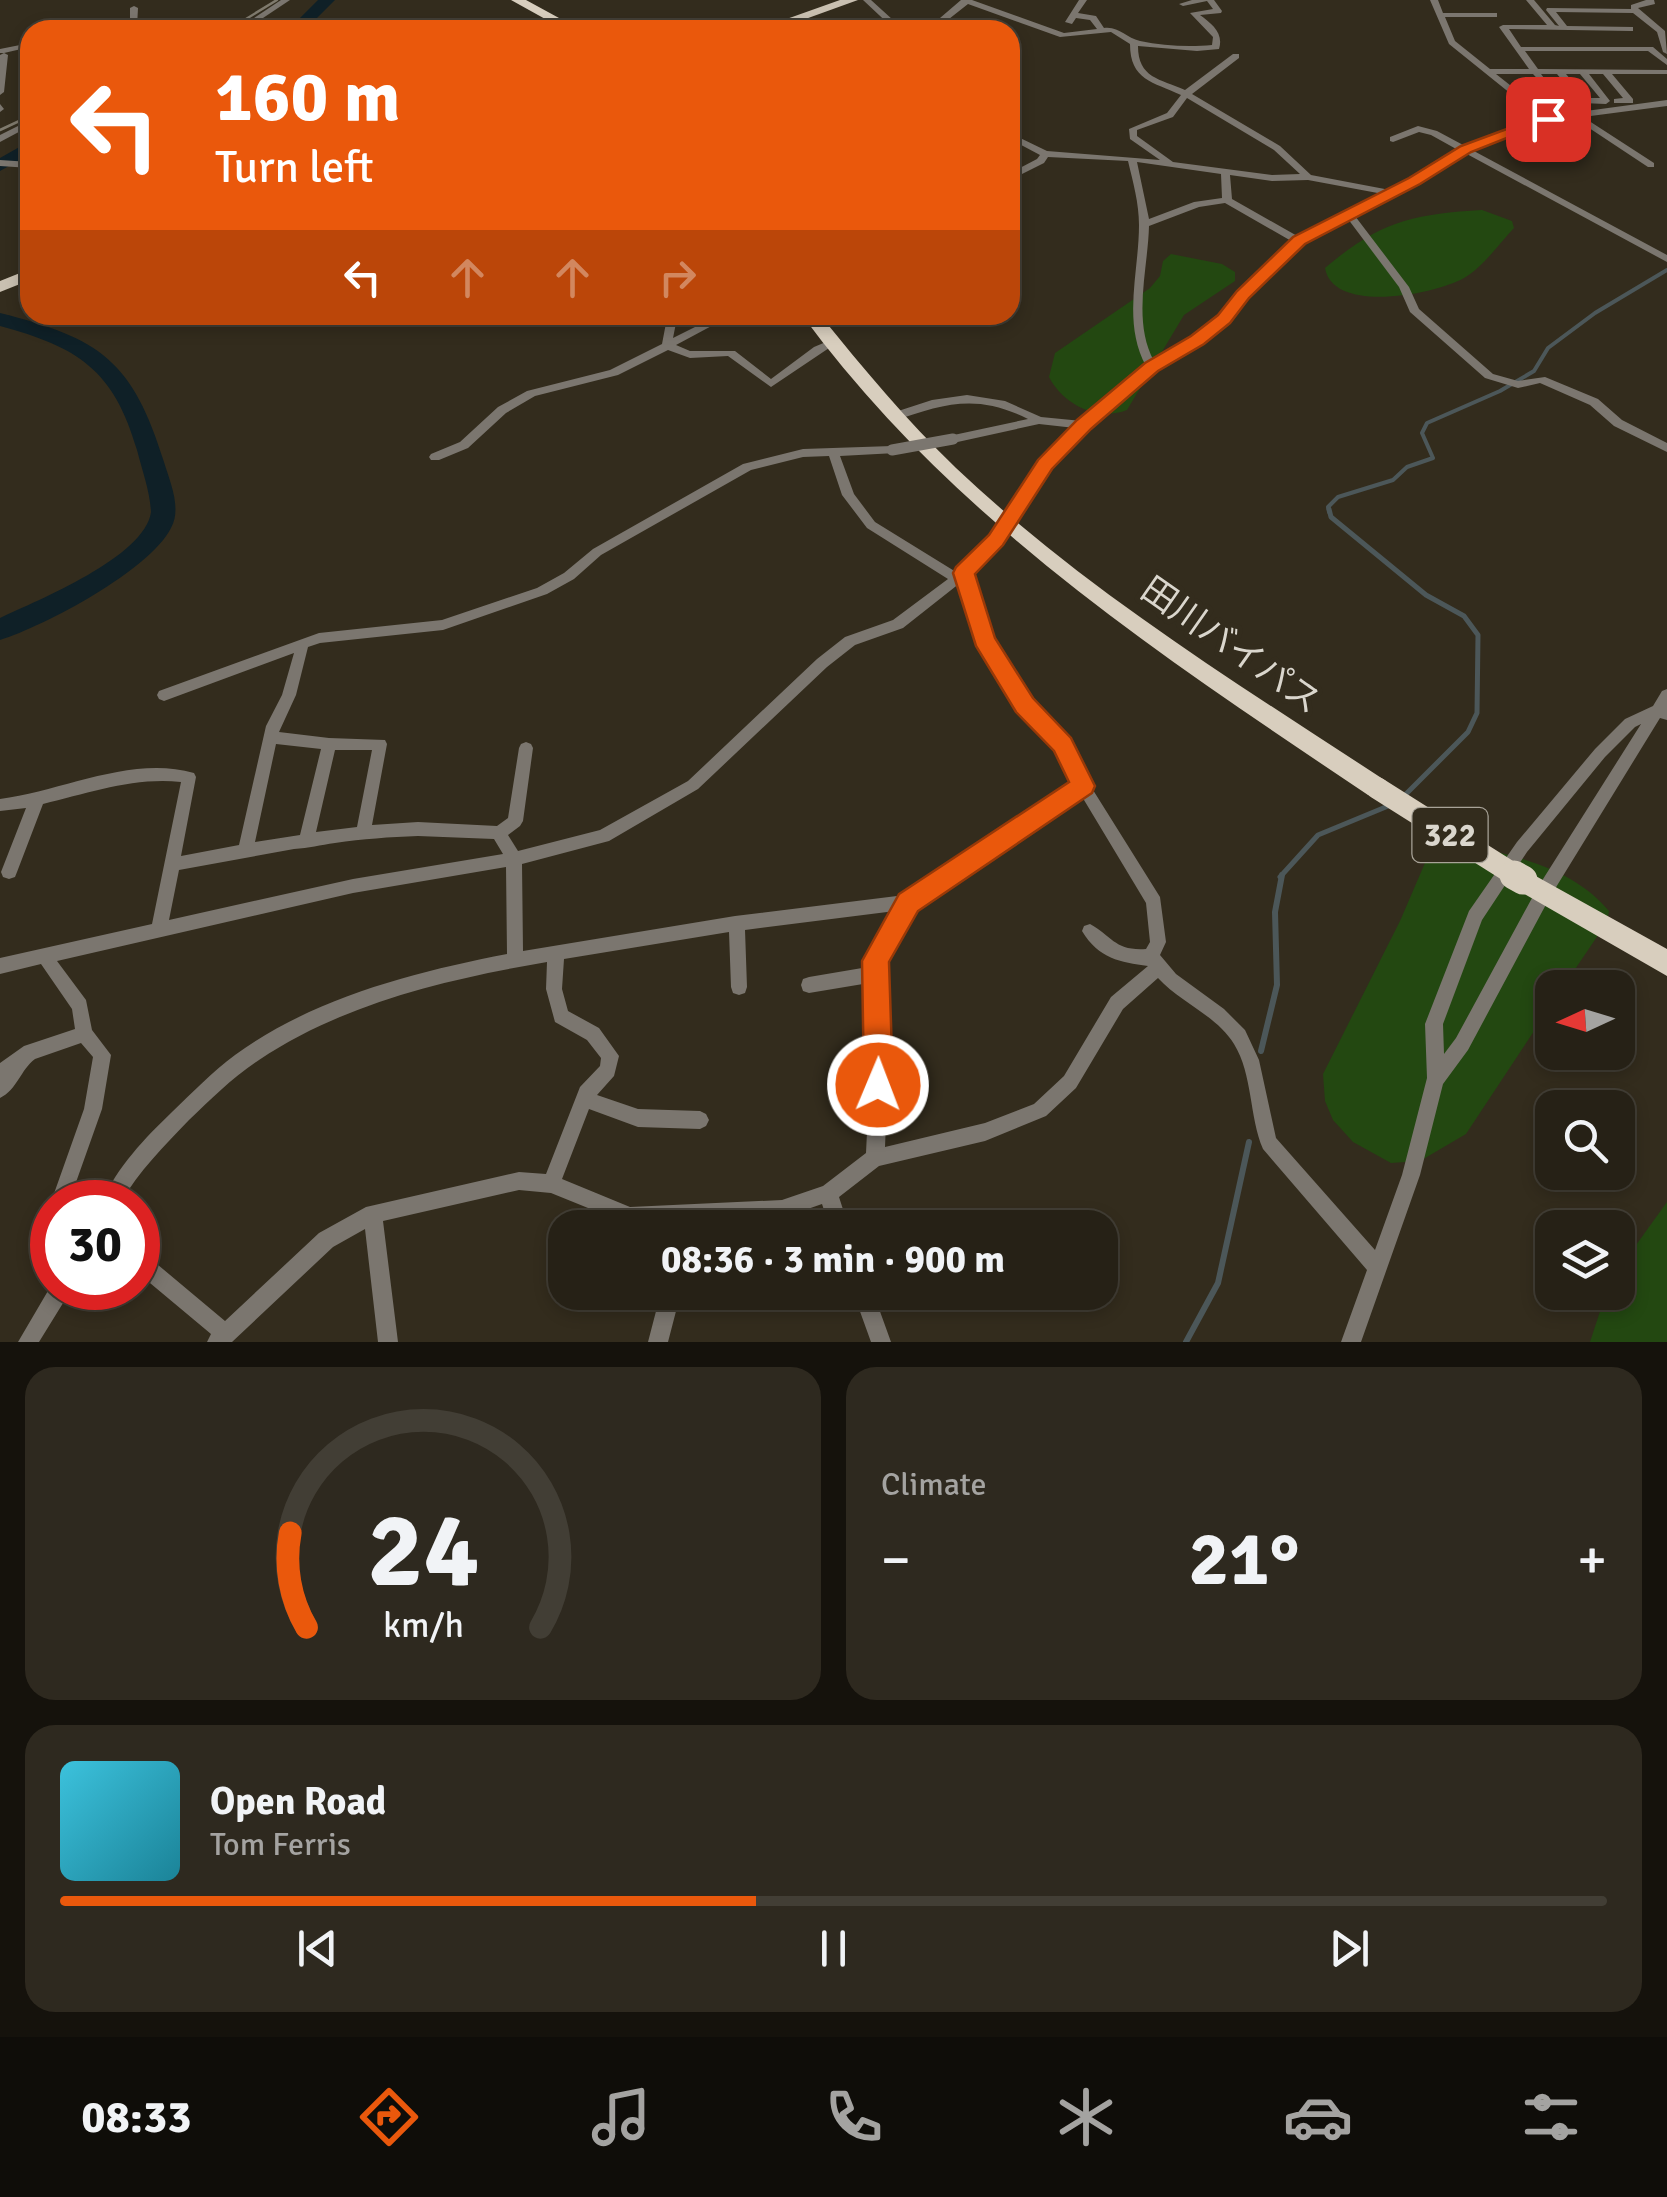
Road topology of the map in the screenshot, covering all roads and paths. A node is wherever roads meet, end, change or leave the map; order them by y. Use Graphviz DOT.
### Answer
graph roads {
  1 [pos="286,0"];
  2 [pos="517,0"];
  3 [pos="852,0"];
  4 [pos="867,0"];
  5 [pos="967,0"];
  6 [pos="1082,0"];
  7 [pos="1207,0"];
  8 [pos="1434,0"];
  9 [pos="1482,0"];
  10 [pos="1530,0"];
  11 [pos="1542,0"];
  12 [pos="1564,0"];
  13 [pos="1584,0"];
  14 [pos="1604,0"];
  15 [pos="1665,0"];
  16 [pos="1651,1"];
  17 [pos="1183,4"];
  18 [pos="134,8"];
  19 [pos="1573,10"];
  20 [pos="1594,11"];
  21 [pos="1615,11"];
  22 [pos="1635,11"];
  23 [pos="1548,14"];
  24 [pos="1442,15"];
  25 [pos="1495,16"];
  26 [pos="134,20"];
  27 [pos="255,20"];
  28 [pos="556,20"];
  29 [pos="792,20"];
  30 [pos="889,20"];
  31 [pos="942,20"];
  32 [pos="1503,27"];
  33 [pos="1553,28"];
  34 [pos="1567,28"];
  35 [pos="1589,28"];
  36 [pos="1611,28"];
  37 [pos="1630,28"];
  38 [pos="1101,30"];
  39 [pos="1663,30"];
  40 [pos="1064,35"];
  41 [pos="1134,43"];
  42 [pos="1520,49"];
  43 [pos="1587,49"];
  44 [pos="1053,50"];
  45 [pos="1667,52"];
  46 [pos="2,53"];
  47 [pos="1236,56"];
  48 [pos="1667,63"];
  49 [pos="1486,71"];
  50 [pos="1536,72"];
  51 [pos="1560,72"];
  52 [pos="1583,72"];
  53 [pos="1606,72"];
  54 [pos="1667,72"];
  55 [pos="1546,86"];
  56 [pos="0,92"];
  57 [pos="1186,94"];
  58 [pos="1606,101"];
  59 [pos="1667,103"];
  60 [pos="1575,114"];
  61 [pos="1548,119"];
  62 [pos="1392,140"];
  63 [pos="1020,141"];
  64 [pos="1466,149"];
  65 [pos="1046,154"];
  66 [pos="1132,158"];
  67 [pos="1170,163"];
  68 [pos="1651,165"];
  69 [pos="1020,172"];
  70 [pos="1225,172"];
  71 [pos="1308,176"];
  72 [pos="1389,192"];
  73 [pos="1227,200"];
  74 [pos="1349,214"];
  75 [pos="1144,224"];
  76 [pos="1299,240"];
  77 [pos="1667,259"];
  78 [pos="671,325"];
  79 [pos="707,325"];
  80 [pos="819,325"];
  81 [pos="833,342"];
  82 [pos="668,344"];
  83 [pos="1152,367"];
  84 [pos="893,417"];
  85 [pos="1039,420"];
  86 [pos="1084,425"];
  87 [pos="1667,448"];
  88 [pos="834,454"];
  89 [pos="436,457"];
  90 [pos="960,576"];
  91 [pos="302,648"];
  92 [pos="164,695"];
  93 [pos="1667,695"];
  94 [pos="1661,712"];
  95 [pos="270,737"];
  96 [pos="329,744"];
  97 [pos="526,748"];
  98 [pos="1083,786"];
  99 [pos="37,800"];
  100 [pos="0,805"];
  101 [pos="499,833"];
  102 [pos="364,835"];
  103 [pos="306,843"];
  104 [pos="245,852"];
  105 [pos="514,858"];
  106 [pos="174,864"];
  107 [pos="10,872"];
  108 [pos="1534,886"];
  109 [pos="908,902"];
  110 [pos="737,925"];
  111 [pos="159,931"];
  112 [pos="1090,931"];
  113 [pos="556,953"];
  114 [pos="46,958"];
  115 [pos="516,960"];
  116 [pos="1154,962"];
  117 [pos="1667,962"];
  118 [pos="0,966"];
  119 [pos="875,974"];
  120 [pos="809,984"];
  121 [pos="739,988"];
  122 [pos="84,1034"];
  123 [pos="30,1052"];
  124 [pos="0,1072"];
  125 [pos="1436,1078"];
  126 [pos="0,1088"];
  127 [pos="584,1098"];
  128 [pos="700,1120"];
  129 [pos="875,1158"];
  130 [pos="68,1180"];
  131 [pos="122,1180"];
  132 [pos="551,1184"];
  133 [pos="828,1193"];
  134 [pos="615,1210"];
  135 [pos="774,1210"];
  136 [pos="834,1210"];
  137 [pos="372,1214"];
  138 [pos="1376,1266"];
  139 [pos="160,1281"];
  140 [pos="48,1310"];
  141 [pos="666,1310"];
  142 [pos="868,1310"];
  143 [pos="221,1338"];
  144 [pos="876,1340"];
  145 [pos="28,1342"];
  146 [pos="388,1342"];
  147 [pos="658,1342"];
  148 [pos="1352,1342"];
  1 -- 27 [label="street"];
  2 -- 28 [label="highway"];
  3 -- 29 [label="main road"];
  4 -- 30 [label="street"];
  5 -- 31 [label="street"];
  5 -- 40 [label="street"];
  6 -- 38 [label="street"];
  7 -- 17 [label="street"];
  7 -- 41 [label="street"];
  8 -- 24 [label="street"];
  9 -- 25 [label="street"];
  10 -- 23 [label="street"];
  11 -- 23 [label="street"];
  12 -- 19 [label="street"];
  13 -- 20 [label="street"];
  14 -- 21 [label="street"];
  15 -- 16 [label="street"];
  16 -- 22 [label="street"];
  18 -- 26 [label="street"];
  19 -- 20 [label="street"];
  19 -- 23 [label="street"];
  19 -- 35 [label="street"];
  20 -- 21 [label="street"];
  20 -- 36 [label="street"];
  21 -- 22 [label="street"];
  22 -- 39 [label="street"];
  23 -- 25 [label="street"];
  23 -- 33 [label="street"];
  23 -- 34 [label="street"];
  24 -- 25 [label="street"];
  24 -- 49 [label="street"];
  25 -- 32 [label="street"];
  32 -- 33 [label="street"];
  32 -- 42 [label="street"];
  33 -- 34 [label="street"];
  34 -- 35 [label="street"];
  34 -- 43 [label="street"];
  35 -- 36 [label="street"];
  36 -- 37 [label="street"];
  38 -- 40 [label="street"];
  38 -- 41 [label="street"];
  39 -- 45 [label="street"];
  40 -- 44 [label="street"];
  41 -- 57 [label="street"];
  42 -- 43 [label="street"];
  42 -- 50 [label="street"];
  43 -- 48 [label="street"];
  46 -- 56 [label="street"];
  47 -- 57 [label="street"];
  49 -- 50 [label="street"];
  49 -- 61 [label="street"];
  50 -- 51 [label="street"];
  50 -- 55 [label="street"];
  51 -- 52 [label="street"];
  51 -- 58 [label="street"];
  52 -- 53 [label="street"];
  52 -- 58 [label="street"];
  53 -- 54 [label="street"];
  53 -- 58 [label="street"];
  57 -- 67 [label="street"];
  57 -- 71 [label="street"];
  59 -- 60 [label="street"];
  60 -- 61 [label="street"];
  60 -- 68 [label="street"];
  61 -- 64 [label="street"];
  62 -- 64 [label="street"];
  63 -- 65 [label="street"];
  64 -- 72 [label="street"];
  64 -- 77 [label="street"];
  65 -- 66 [label="street"];
  65 -- 69 [label="street"];
  66 -- 67 [label="street"];
  66 -- 75 [label="street"];
  67 -- 70 [label="street"];
  70 -- 71 [label="street"];
  70 -- 73 [label="street"];
  71 -- 72 [label="street"];
  72 -- 74 [label="street"];
  73 -- 75 [label="street"];
  73 -- 76 [label="street"];
  74 -- 76 [label="street"];
  74 -- 87 [label="street"];
  75 -- 83 [label="street"];
  76 -- 83 [label="street"];
  78 -- 82 [label="street"];
  79 -- 82 [label="street"];
  80 -- 81 [label="highway, 田川バイパス / 322"];
  81 -- 82 [label="street"];
  81 -- 84 [label="highway, 田川バイパス / 322"];
  82 -- 89 [label="street"];
  83 -- 86 [label="street"];
  84 -- 85 [label="street"];
  84 -- 108 [label="highway, 田川バイパス / 322, bridge"];
  85 -- 86 [label="street"];
  85 -- 88 [label="street, bridge"];
  86 -- 90 [label="street, bridge"];
  88 -- 90 [label="street"];
  88 -- 91 [label="street"];
  90 -- 98 [label="street"];
  90 -- 105 [label="street"];
  91 -- 92 [label="street"];
  91 -- 95 [label="street"];
  93 -- 94 [label="street"];
  94 -- 108 [label="street"];
  94 -- 125 [label="street"];
  95 -- 96 [label="street"];
  95 -- 104 [label="street"];
  96 -- 102 [label="street"];
  96 -- 103 [label="street"];
  97 -- 101 [label="street"];
  98 -- 109 [label="street"];
  98 -- 116 [label="street"];
  99 -- 100 [label="street"];
  99 -- 106 [label="street"];
  99 -- 107 [label="street"];
  101 -- 102 [label="street"];
  101 -- 105 [label="street"];
  102 -- 103 [label="street"];
  103 -- 104 [label="street"];
  104 -- 106 [label="street"];
  105 -- 111 [label="street"];
  105 -- 115 [label="street"];
  106 -- 111 [label="street"];
  108 -- 117 [label="highway, 田川バイパス / 322"];
  108 -- 125 [label="street"];
  109 -- 110 [label="street"];
  109 -- 119 [label="street"];
  110 -- 113 [label="street"];
  110 -- 121 [label="street"];
  111 -- 114 [label="street"];
  112 -- 116 [label="street"];
  113 -- 115 [label="street"];
  113 -- 127 [label="street"];
  114 -- 118 [label="street"];
  114 -- 122 [label="street"];
  115 -- 131 [label="street"];
  116 -- 129 [label="street"];
  116 -- 138 [label="street"];
  119 -- 120 [label="street"];
  119 -- 129 [label="street"];
  122 -- 123 [label="street"];
  122 -- 130 [label="street"];
  123 -- 124 [label="street"];
  123 -- 126 [label="street"];
  125 -- 138 [label="street"];
  127 -- 128 [label="street"];
  127 -- 132 [label="street"];
  129 -- 133 [label="street"];
  132 -- 134 [label="street"];
  132 -- 137 [label="street"];
  133 -- 135 [label="street"];
  133 -- 136 [label="street"];
  137 -- 143 [label="street"];
  137 -- 146 [label="street"];
  138 -- 148 [label="street"];
  139 -- 143 [label="street"];
  140 -- 145 [label="street"];
  141 -- 147 [label="street"];
  142 -- 144 [label="street"];
}
